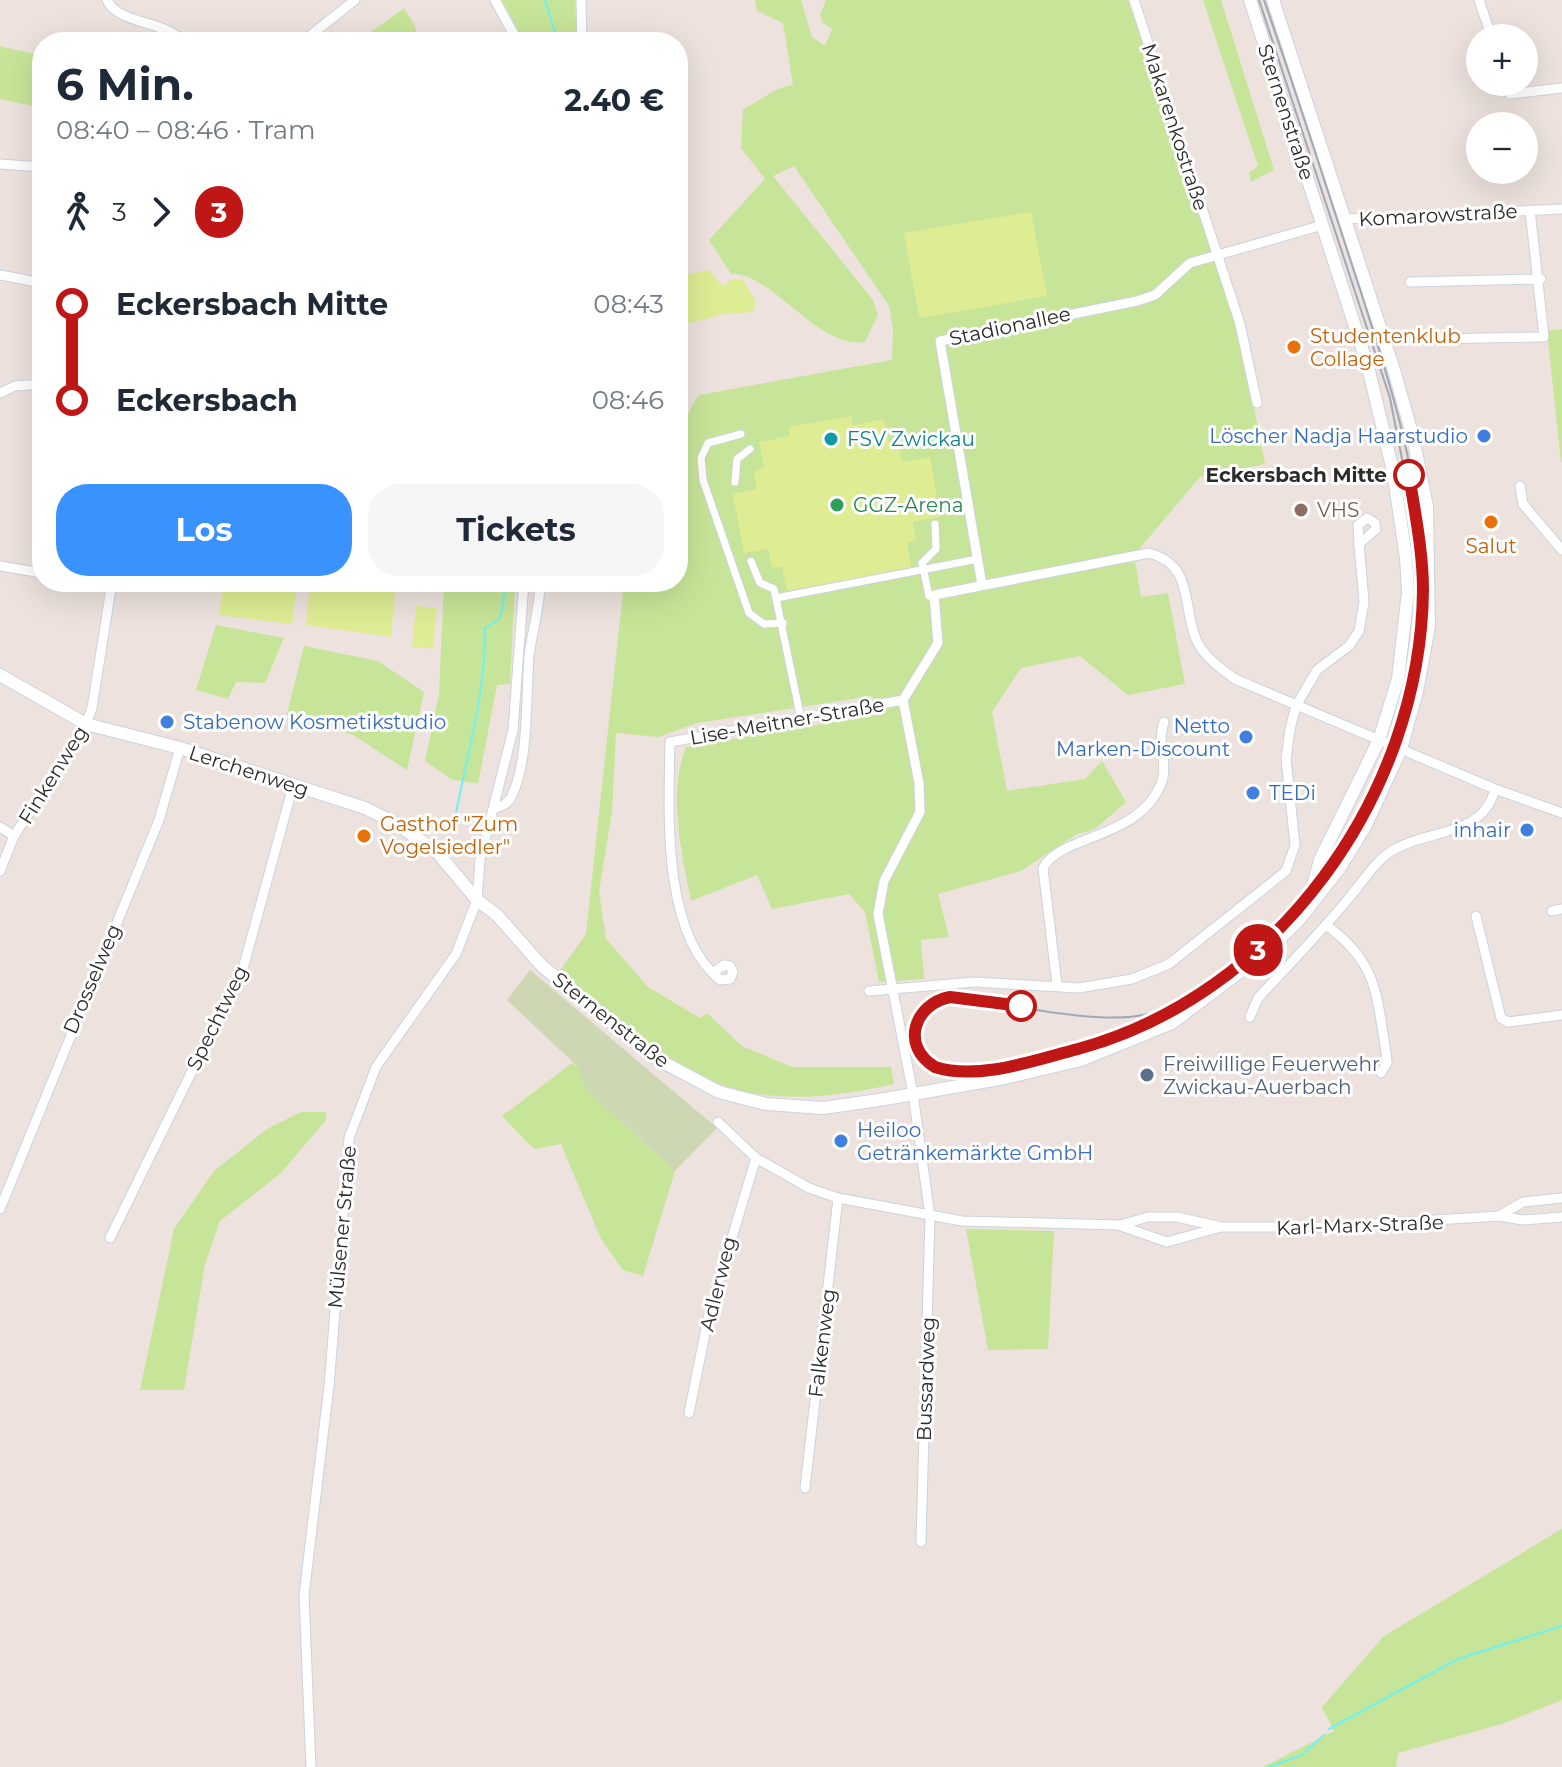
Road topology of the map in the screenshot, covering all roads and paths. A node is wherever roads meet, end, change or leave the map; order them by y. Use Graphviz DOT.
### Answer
graph roads {
  1 [pos="107,0"];
  2 [pos="355,0"];
  3 [pos="495,0"];
  4 [pos="581,0"];
  5 [pos="1134,0"];
  6 [pos="1250,0"];
  7 [pos="1273,0"];
  8 [pos="1479,0"];
  9 [pos="1487,24"];
  10 [pos="174,32"];
  11 [pos="315,32"];
  12 [pos="513,32"];
  13 [pos="582,32"];
  14 [pos="1562,88"];
  15 [pos="1538,91"];
  16 [pos="0,164"];
  17 [pos="32,166"];
  18 [pos="1562,209"];
  19 [pos="1530,210"];
  20 [pos="1345,219"];
  21 [pos="1323,225"];
  22 [pos="1216,255"];
  23 [pos="0,275"];
  24 [pos="1541,279"];
  25 [pos="32,281"];
  26 [pos="1410,282"];
  27 [pos="1430,339"];
  28 [pos="32,385"];
  29 [pos="0,393"];
  30 [pos="1257,403"];
  31 [pos="741,434"];
  32 [pos="750,449"];
  33 [pos="735,482"];
  34 [pos="1520,486"];
  35 [pos="935,524"];
  36 [pos="1359,544"];
  37 [pos="1562,550"];
  38 [pos="978,559"];
  39 [pos="751,561"];
  40 [pos="0,566"];
  41 [pos="924,568"];
  42 [pos="32,571"];
  43 [pos="982,585"];
  44 [pos="111,592"];
  45 [pos="523,592"];
  46 [pos="539,592"];
  47 [pos="932,596"];
  48 [pos="776,598"];
  49 [pos="783,623"];
  50 [pos="0,675"];
  51 [pos="903,700"];
  52 [pos="1296,706"];
  53 [pos="801,719"];
  54 [pos="1164,722"];
  55 [pos="86,724"];
  56 [pos="1379,740"];
  57 [pos="180,748"];
  58 [pos="1401,749"];
  59 [pos="293,786"];
  60 [pos="1495,789"];
  61 [pos="494,808"];
  62 [pos="1562,813"];
  63 [pos="0,827"];
  64 [pos="14,836"];
  65 [pos="0,871"];
  66 [pos="477,900"];
  67 [pos="1476,916"];
  68 [pos="1298,921"];
  69 [pos="1326,925"];
  70 [pos="542,966"];
  71 [pos="713,973"];
  72 [pos="1057,985"];
  73 [pos="893,988"];
  74 [pos="869,991"];
  75 [pos="1562,1015"];
  76 [pos="1250,1017"];
  77 [pos="1381,1073"];
  78 [pos="913,1094"];
  79 [pos="718,1122"];
  80 [pos="756,1158"];
  81 [pos="838,1198"];
  82 [pos="1562,1198"];
  83 [pos="0,1209"];
  84 [pos="930,1216"];
  85 [pos="1499,1216"];
  86 [pos="1562,1217"];
  87 [pos="1120,1225"];
  88 [pos="1221,1227"];
  89 [pos="110,1238"];
  90 [pos="689,1413"];
  91 [pos="805,1488"];
  92 [pos="921,1542"];
  93 [pos="311,1767"];
  1 -- 10 [label="street"];
  2 -- 11 [label="street"];
  3 -- 12 [label="street"];
  4 -- 13 [label="street"];
  5 -- 22 [label="street, Makarenkostraße"];
  6 -- 21 [label="street, Sternenstraße"];
  7 -- 20 [label="street, Sternenstraße"];
  8 -- 9 [label="street"];
  14 -- 15 [label="street"];
  16 -- 17 [label="street"];
  18 -- 19 [label="street, Komarowstraße"];
  19 -- 20 [label="street, Komarowstraße"];
  19 -- 24 [label="street, Komarowstraße"];
  20 -- 21 [label="street"];
  20 -- 58 [label="street, Sternenstraße"];
  21 -- 22 [label="street"];
  21 -- 56 [label="street, Sternenstraße"];
  22 -- 30 [label="street, Makarenkostraße"];
  22 -- 38 [label="street, Stadionallee"];
  23 -- 25 [label="street"];
  24 -- 26 [label="street"];
  24 -- 27 [label="street, Komarowstraße"];
  28 -- 29 [label="street"];
  31 -- 49 [label="street"];
  32 -- 33 [label="street"];
  34 -- 37 [label="street"];
  35 -- 41 [label="street"];
  36 -- 52 [label="street"];
  38 -- 41 [label="street"];
  38 -- 43 [label="street, Stadionallee"];
  39 -- 48 [label="street"];
  40 -- 42 [label="street"];
  41 -- 47 [label="street"];
  41 -- 48 [label="street"];
  43 -- 47 [label="street"];
  43 -- 52 [label="street"];
  44 -- 55 [label="street, Finkenweg"];
  45 -- 61 [label="street, Mülsener Straße"];
  46 -- 61 [label="street"];
  47 -- 51 [label="street"];
  48 -- 49 [label="street"];
  49 -- 53 [label="street"];
  50 -- 55 [label="street, Lerchenweg"];
  51 -- 53 [label="street, Lise-Meitner-Straße"];
  51 -- 73 [label="street, Bussardweg"];
  52 -- 56 [label="street"];
  52 -- 72 [label="street"];
  53 -- 71 [label="street, Lise-Meitner-Straße"];
  54 -- 72 [label="street"];
  55 -- 57 [label="street, Lerchenweg"];
  55 -- 64 [label="street, Finkenweg"];
  56 -- 58 [label="street"];
  56 -- 68 [label="street, Sternenstraße"];
  57 -- 59 [label="street, Lerchenweg"];
  57 -- 83 [label="street, Drosselweg"];
  58 -- 60 [label="street"];
  58 -- 68 [label="street, Sternenstraße"];
  59 -- 66 [label="street, Lerchenweg"];
  59 -- 89 [label="street, Spechtweg"];
  60 -- 62 [label="street"];
  60 -- 69 [label="street"];
  61 -- 66 [label="street, Mülsener Straße"];
  63 -- 64 [label="street"];
  64 -- 65 [label="street, Finkenweg"];
  66 -- 70 [label="street, Lerchenweg"];
  66 -- 93 [label="street, Mülsener Straße"];
  67 -- 75 [label="street"];
  68 -- 78 [label="street, Sternenstraße"];
  69 -- 76 [label="street"];
  69 -- 77 [label="street"];
  70 -- 78 [label="street, Sternenstraße"];
  72 -- 73 [label="street"];
  73 -- 74 [label="street"];
  73 -- 78 [label="street, Bussardweg"];
  78 -- 84 [label="street, Bussardweg"];
  79 -- 80 [label="street, Karl-Marx-Straße"];
  80 -- 81 [label="street, Karl-Marx-Straße"];
  80 -- 90 [label="street, Adlerweg"];
  81 -- 84 [label="street, Karl-Marx-Straße"];
  81 -- 91 [label="street, Falkenweg"];
  82 -- 85 [label="street, Karl-Marx-Straße"];
  84 -- 87 [label="street, Karl-Marx-Straße"];
  84 -- 92 [label="street, Bussardweg"];
  85 -- 86 [label="street, Karl-Marx-Straße"];
  85 -- 88 [label="street, Karl-Marx-Straße"];
  87 -- 88 [label="street, Karl-Marx-Straße"];
  87 -- 88 [label="street, Karl-Marx-Straße"];
}
